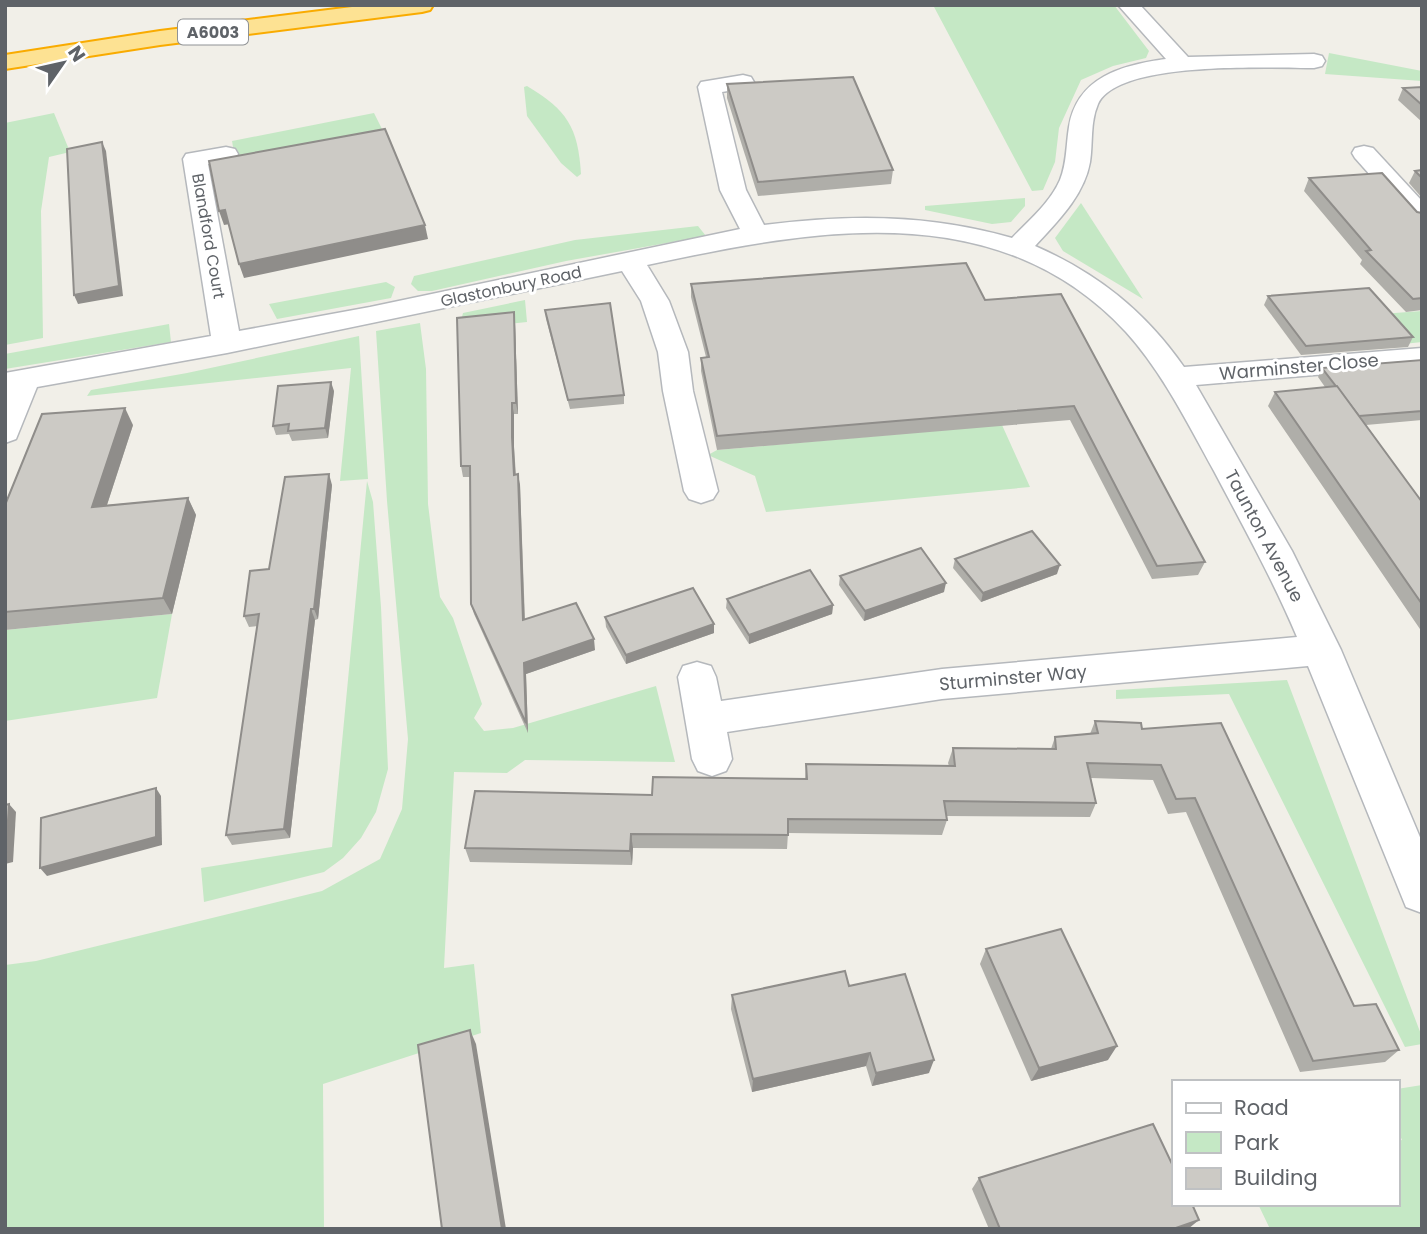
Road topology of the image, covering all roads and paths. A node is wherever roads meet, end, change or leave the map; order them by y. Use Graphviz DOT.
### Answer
graph roads {
  1 [pos="422,5"];
  2 [pos="1128,5"];
  3 [pos="1314,61"];
  4 [pos="5,62"];
  5 [pos="1181,63"];
  6 [pos="743,82"];
  7 [pos="1364,153"];
  8 [pos="226,154"];
  9 [pos="1422,217"];
  10 [pos="757,234"];
  11 [pos="1017,249"];
  12 [pos="629,261"];
  13 [pos="227,344"];
  14 [pos="1422,357"];
  15 [pos="1177,377"];
  16 [pos="15,382"];
  17 [pos="5,432"];
  18 [pos="701,491"];
  19 [pos="1322,650"];
  20 [pos="697,677"];
  21 [pos="705,719"];
  22 [pos="712,759"];
  23 [pos="1404,806"];
  24 [pos="1422,893"];
  1 -- 4 [label="highway, A6003"];
  2 -- 5 [label="street"];
  3 -- 5 [label="street"];
  5 -- 11 [label="street"];
  6 -- 10 [label="street"];
  7 -- 9 [label="street"];
  8 -- 13 [label="street, Blandford Court"];
  10 -- 11 [label="street, Glastonbury Road"];
  10 -- 12 [label="street, Glastonbury Road"];
  11 -- 15 [label="street, Taunton Avenue"];
  12 -- 13 [label="street, Glastonbury Road"];
  12 -- 18 [label="street"];
  13 -- 16 [label="street, Glastonbury Road"];
  14 -- 15 [label="street, Warminster Close"];
  15 -- 19 [label="street, Taunton Avenue"];
  16 -- 17 [label="street"];
  19 -- 21 [label="street, Sturminster Way"];
  19 -- 23 [label="street, Taunton Avenue"];
  20 -- 21 [label="street"];
  21 -- 22 [label="street"];
  23 -- 24 [label="street, Taunton Avenue"];
}
